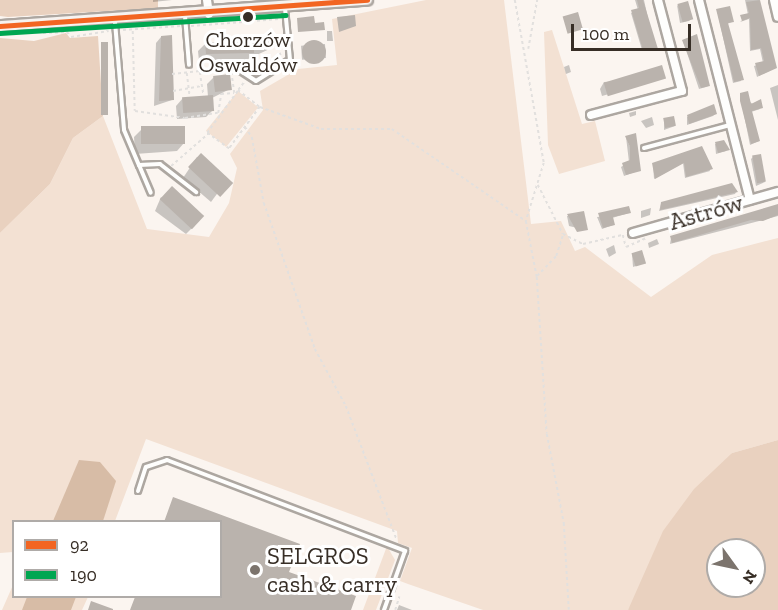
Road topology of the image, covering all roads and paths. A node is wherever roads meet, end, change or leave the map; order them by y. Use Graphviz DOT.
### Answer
graph roads {
  1 [pos="207,0"];
  2 [pos="367,0"];
  3 [pos="515,0"];
  4 [pos="537,0"];
  5 [pos="658,0"];
  6 [pos="699,0"];
  7 [pos="774,0"];
  8 [pos="313,3"];
  9 [pos="209,14"];
  10 [pos="284,15"];
  11 [pos="778,17"];
  12 [pos="186,21"];
  13 [pos="0,26"];
  14 [pos="115,26"];
  15 [pos="133,30"];
  16 [pos="282,30"];
  17 [pos="37,33"];
  18 [pos="283,41"];
  19 [pos="528,52"];
  20 [pos="189,64"];
  21 [pos="232,68"];
  22 [pos="200,71"];
  23 [pos="187,72"];
  24 [pos="172,74"];
  25 [pos="247,78"];
  26 [pos="202,86"];
  27 [pos="188,88"];
  28 [pos="233,89"];
  29 [pos="238,90"];
  30 [pos="173,91"];
  31 [pos="190,96"];
  32 [pos="204,96"];
  33 [pos="260,106"];
  34 [pos="218,113"];
  35 [pos="591,115"];
  36 [pos="218,118"];
  37 [pos="730,124"];
  38 [pos="245,127"];
  39 [pos="209,134"];
  40 [pos="644,148"];
  41 [pos="139,165"];
  42 [pos="165,166"];
  43 [pos="537,184"];
  44 [pos="196,192"];
  45 [pos="778,192"];
  46 [pos="151,193"];
  47 [pos="750,200"];
  48 [pos="526,221"];
  49 [pos="633,232"];
  50 [pos="563,234"];
  51 [pos="537,277"];
  52 [pos="138,491"];
  53 [pos="397,548"];
  54 [pos="399,597"];
  55 [pos="384,610"];
  56 [pos="395,610"];
  57 [pos="569,610"];
  1 -- 9 [label="street"];
  2 -- 8 [label="street"];
  3 -- 19 [label="path"];
  4 -- 19 [label="path"];
  5 -- 35 [label="street"];
  6 -- 37 [label="street"];
  7 -- 11 [label="street"];
  8 -- 10 [label="street"];
  9 -- 10 [label="street"];
  9 -- 12 [label="street"];
  10 -- 12 [label="path"];
  10 -- 16 [label="path"];
  10 -- 25 [label="lane"];
  12 -- 14 [label="street"];
  12 -- 15 [label="path"];
  12 -- 20 [label="lane"];
  13 -- 14 [label="street"];
  14 -- 15 [label="path"];
  14 -- 17 [label="path"];
  14 -- 41 [label="lane"];
  15 -- 34 [label="path"];
  18 -- 25 [label="path"];
  19 -- 43 [label="path"];
  21 -- 22 [label="path"];
  21 -- 25 [label="lane"];
  21 -- 28 [label="path"];
  22 -- 23 [label="path"];
  22 -- 26 [label="path"];
  23 -- 24 [label="path"];
  23 -- 27 [label="path"];
  25 -- 29 [label="path"];
  26 -- 27 [label="path"];
  26 -- 32 [label="path"];
  27 -- 30 [label="path"];
  27 -- 31 [label="path"];
  28 -- 29 [label="path"];
  28 -- 34 [label="path"];
  29 -- 33 [label="path"];
  29 -- 36 [label="path"];
  33 -- 38 [label="path"];
  33 -- 48 [label="path"];
  34 -- 36 [label="path"];
  36 -- 39 [label="path"];
  37 -- 40 [label="lane"];
  37 -- 47 [label="street"];
  38 -- 39 [label="path"];
  38 -- 53 [label="path"];
  39 -- 42 [label="path"];
  41 -- 42 [label="lane"];
  41 -- 46 [label="lane"];
  42 -- 44 [label="lane"];
  43 -- 48 [label="path"];
  43 -- 50 [label="path"];
  45 -- 47 [label="street, Astrów"];
  47 -- 49 [label="street, Astrów"];
  48 -- 51 [label="path"];
  49 -- 50 [label="path"];
  50 -- 51 [label="path"];
  51 -- 57 [label="path"];
  52 -- 53 [label="lane"];
  53 -- 55 [label="lane"];
  54 -- 56 [label="path"];
}
